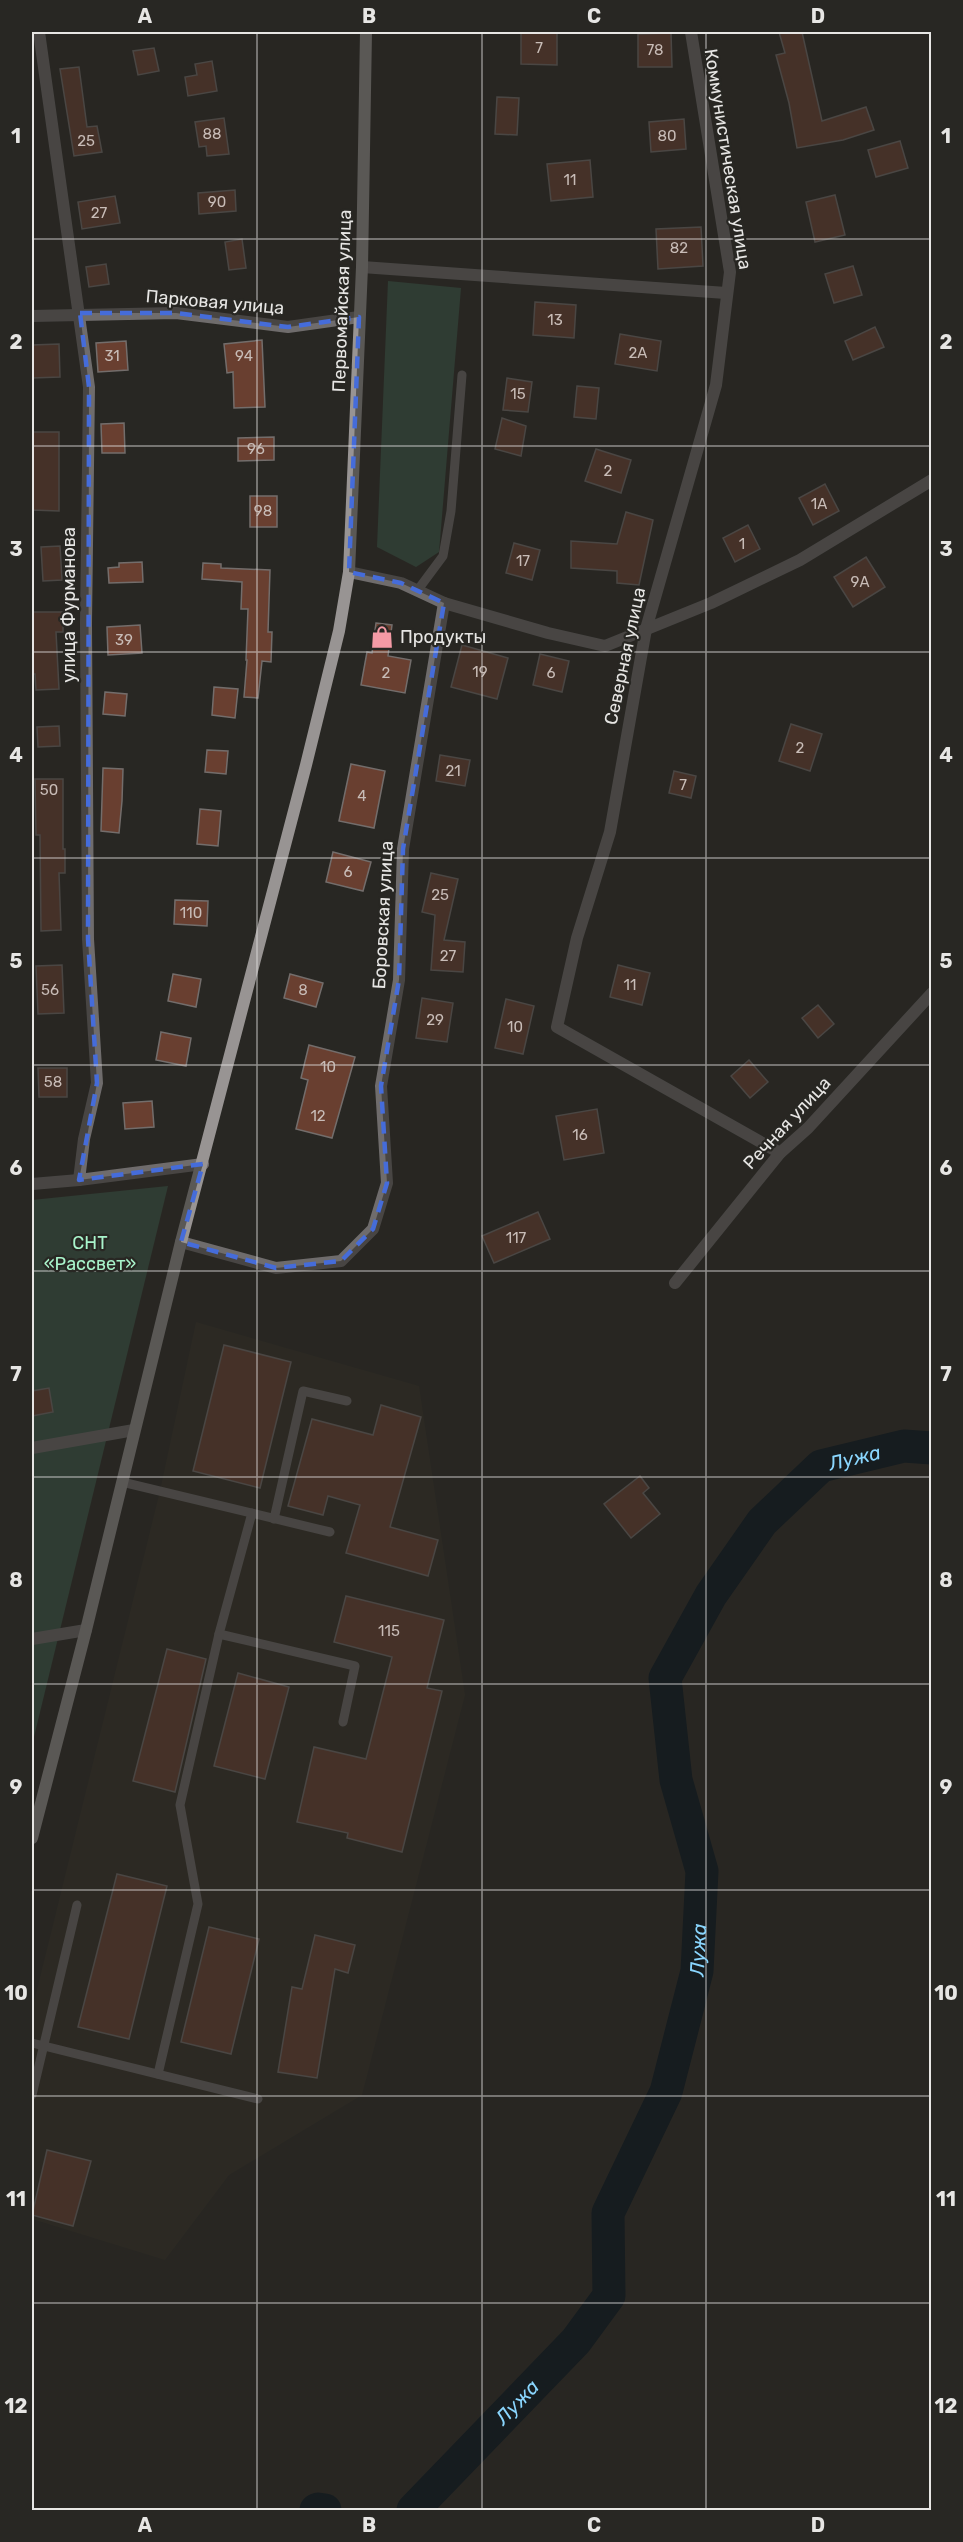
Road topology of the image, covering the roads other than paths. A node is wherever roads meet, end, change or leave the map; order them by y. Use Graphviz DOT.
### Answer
graph roads {
  1 [pos="39,32"];
  2 [pos="366,32"];
  3 [pos="691,32"];
  4 [pos="362,267"];
  5 [pos="726,292"];
  6 [pos="80,314"];
  7 [pos="32,316"];
  8 [pos="359,317"];
  9 [pos="462,375"];
  10 [pos="932,480"];
  11 [pos="349,572"];
  12 [pos="417,591"];
  13 [pos="444,603"];
  14 [pos="646,629"];
  15 [pos="932,993"];
  16 [pos="780,1153"];
  17 [pos="203,1164"];
  18 [pos="79,1180"];
  19 [pos="32,1184"];
  20 [pos="181,1242"];
  21 [pos="675,1283"];
  22 [pos="347,1401"];
  23 [pos="135,1430"];
  24 [pos="32,1448"];
  25 [pos="122,1482"];
  26 [pos="252,1513"];
  27 [pos="274,1518"];
  28 [pos="330,1532"];
  29 [pos="86,1630"];
  30 [pos="219,1634"];
  31 [pos="32,1639"];
  32 [pos="343,1722"];
  33 [pos="34,1822"];
  34 [pos="32,1838"];
  35 [pos="77,1905"];
  36 [pos="32,2043"];
  37 [pos="44,2046"];
  38 [pos="158,2074"];
  39 [pos="32,2096"];
  40 [pos="258,2099"];
  1 -- 6 [label="street, улица Фурманова"];
  2 -- 4 [label="main road, Первомайская улица"];
  3 -- 5 [label="street, Коммунистическая улица"];
  4 -- 5 [label="street"];
  4 -- 8 [label="main road, Первомайская улица"];
  5 -- 14 [label="street, Северная улица"];
  6 -- 7 [label="street, Парковая улица"];
  6 -- 8 [label="street, Парковая улица"];
  6 -- 18 [label="street, улица Фурманова"];
  8 -- 11 [label="main road, Первомайская улица"];
  9 -- 12 [label="lane"];
  10 -- 14 [label="street"];
  11 -- 12 [label="street"];
  11 -- 17 [label="main road, Первомайская улица"];
  12 -- 13 [label="street"];
  13 -- 14 [label="street"];
  13 -- 20 [label="street, Боровская улица"];
  14 -- 16 [label="street, Северная улица"];
  15 -- 16 [label="street, Речная улица"];
  16 -- 21 [label="street, Речная улица"];
  17 -- 18 [label="street"];
  17 -- 20 [label="main road, Первомайская улица"];
  18 -- 19 [label="street"];
  20 -- 23 [label="main road, Первомайская улица"];
  22 -- 27 [label="lane"];
  23 -- 24 [label="street"];
  23 -- 25 [label="main road, Первомайская улица"];
  25 -- 26 [label="lane"];
  25 -- 29 [label="main road, Первомайская улица"];
  26 -- 27 [label="lane"];
  26 -- 30 [label="lane"];
  27 -- 28 [label="lane"];
  29 -- 31 [label="street"];
  29 -- 33 [label="main road, Первомайская улица"];
  30 -- 32 [label="lane"];
  30 -- 38 [label="lane"];
  33 -- 34 [label="main road, Первомайская улица"];
  35 -- 37 [label="lane"];
  36 -- 37 [label="lane"];
  37 -- 38 [label="lane"];
  37 -- 39 [label="lane"];
  38 -- 40 [label="lane"];
}
